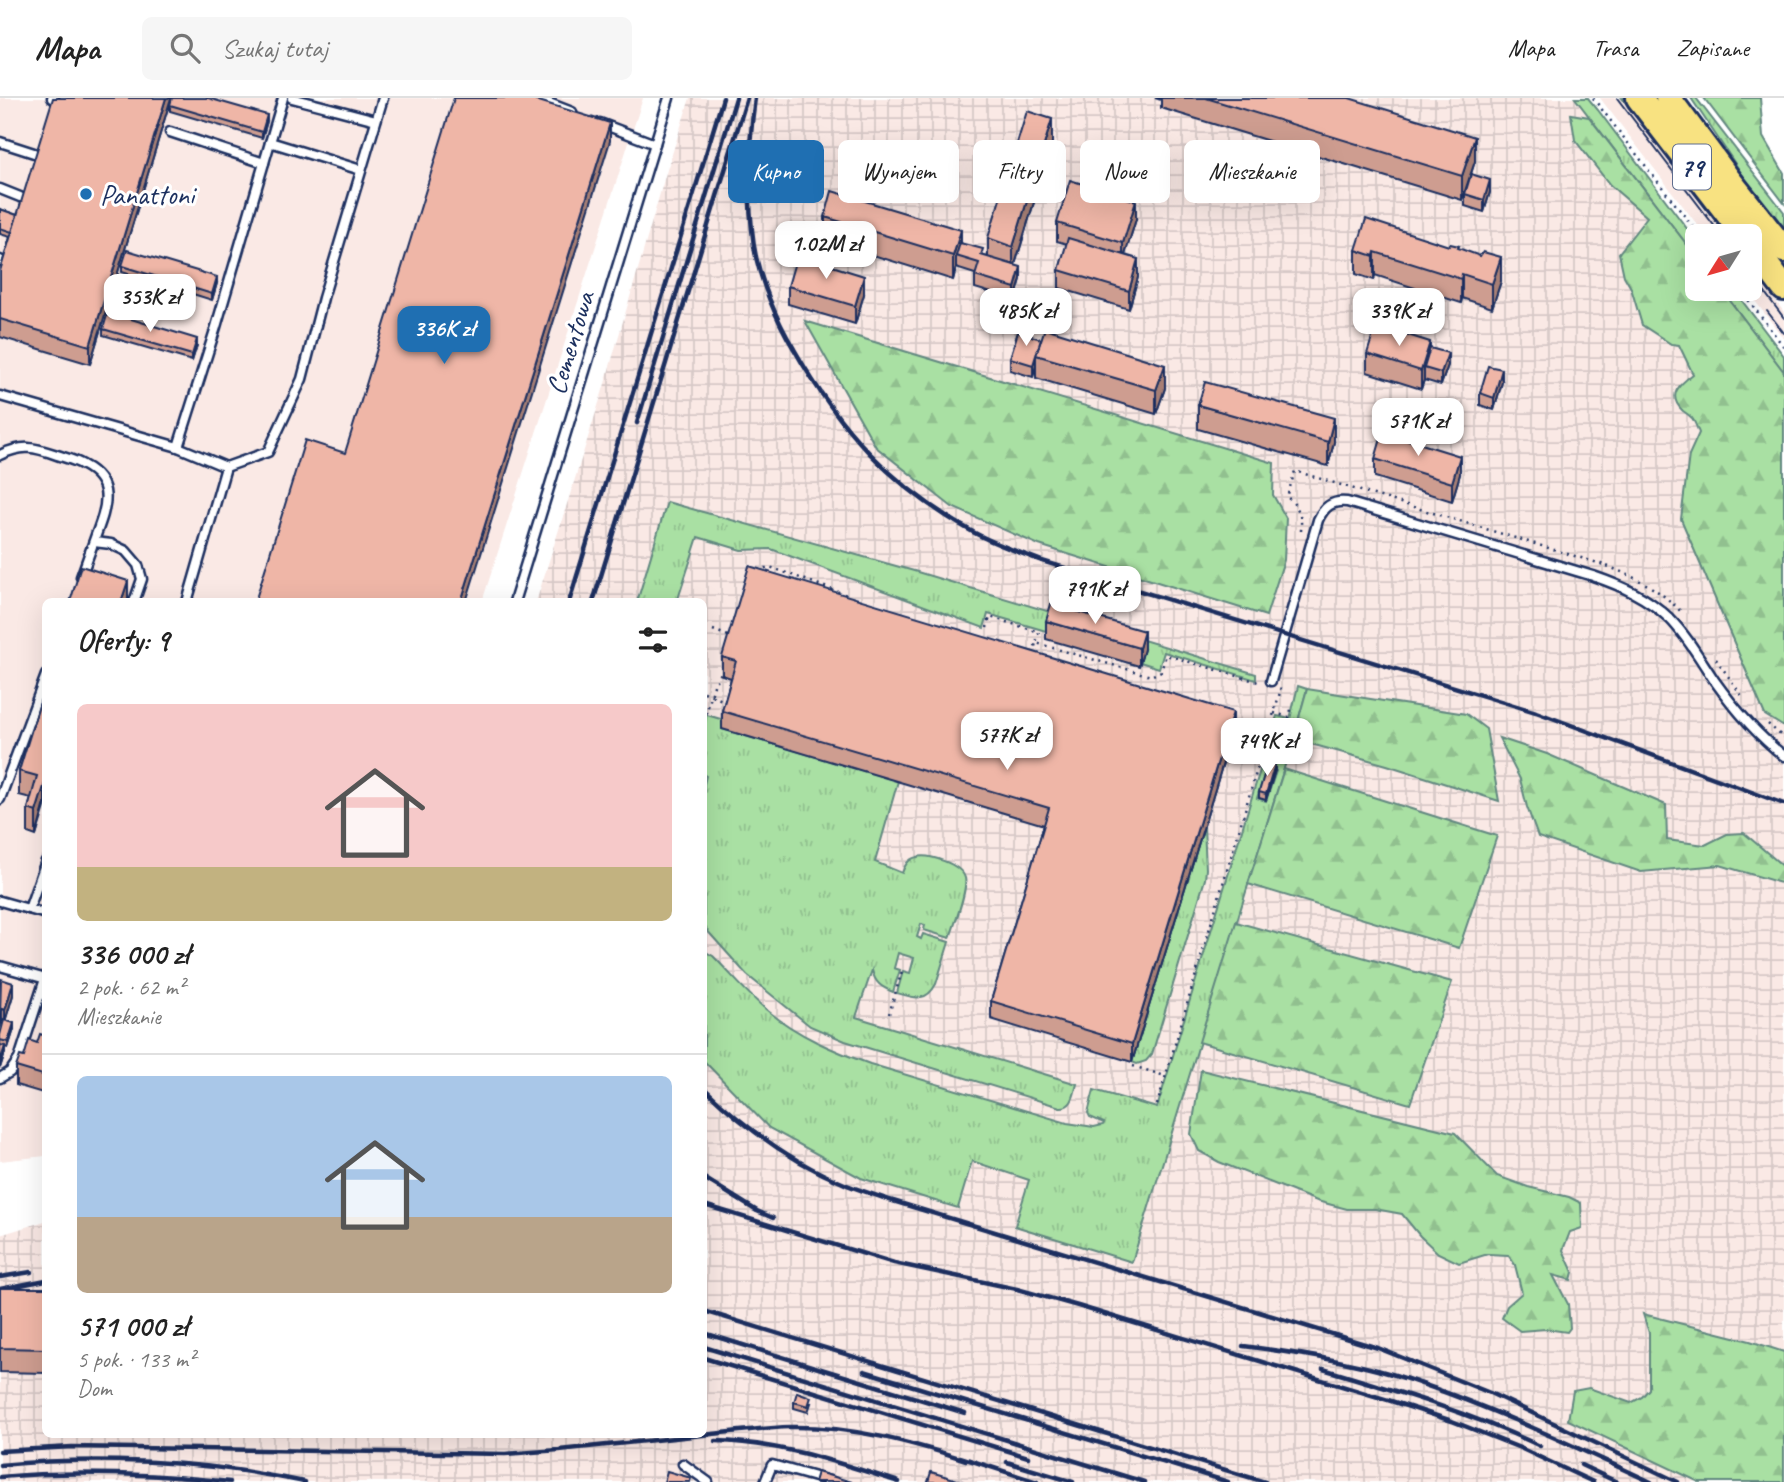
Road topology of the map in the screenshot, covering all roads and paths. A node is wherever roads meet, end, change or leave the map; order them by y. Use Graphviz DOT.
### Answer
graph roads {
  1 [pos="283,98"];
  2 [pos="292,98"];
  3 [pos="383,98"];
  4 [pos="536,98"];
  5 [pos="669,98"];
  6 [pos="1593,98"];
  7 [pos="1639,98"];
  8 [pos="1668,98"];
  9 [pos="583,116"];
  10 [pos="376,120"];
  11 [pos="595,121"];
  12 [pos="170,132"];
  13 [pos="0,142"];
  14 [pos="270,142"];
  15 [pos="655,144"];
  16 [pos="34,153"];
  17 [pos="264,163"];
  18 [pos="361,170"];
  19 [pos="0,189"];
  20 [pos="20,197"];
  21 [pos="1691,224"];
  22 [pos="1736,224"];
  23 [pos="1784,250"];
  24 [pos="1762,259"];
  25 [pos="1784,288"];
  26 [pos="1749,301"];
  27 [pos="1784,347"];
  28 [pos="0,396"];
  29 [pos="178,447"];
  30 [pos="0,455"];
  31 [pos="226,467"];
  32 [pos="1301,530"];
  33 [pos="94,542"];
  34 [pos="755,572"];
  35 [pos="76,590"];
  36 [pos="135,598"];
  37 [pos="188,598"];
  38 [pos="515,598"];
  39 [pos="856,599"];
  40 [pos="1688,620"];
  41 [pos="987,628"];
  42 [pos="713,630"];
  43 [pos="730,638"];
  44 [pos="1036,643"];
  45 [pos="1714,656"];
  46 [pos="724,659"];
  47 [pos="1030,660"];
  48 [pos="1259,677"];
  49 [pos="1270,683"];
  50 [pos="42,685"];
  51 [pos="707,694"];
  52 [pos="712,696"];
  53 [pos="1745,700"];
  54 [pos="729,702"];
  55 [pos="1292,706"];
  56 [pos="707,711"];
  57 [pos="1275,713"];
  58 [pos="1768,724"];
  59 [pos="1784,738"];
  60 [pos="1230,753"];
  61 [pos="1784,756"];
  62 [pos="1260,763"];
  63 [pos="1270,767"];
  64 [pos="0,799"];
  65 [pos="42,873"];
  66 [pos="0,901"];
  67 [pos="29,909"];
  68 [pos="42,913"];
  69 [pos="0,967"];
  70 [pos="902,971"];
  71 [pos="42,978"];
  72 [pos="42,988"];
  73 [pos="889,1014"];
  74 [pos="1133,1066"];
  75 [pos="1166,1076"];
  76 [pos="0,1078"];
  77 [pos="1157,1105"];
  78 [pos="683,1464"];
  79 [pos="708,1482"];
  80 [pos="765,1482"];
  81 [pos="833,1482"];
  1 -- 14 [label="lane"];
  2 -- 10 [label="lane"];
  3 -- 10 [label="lane"];
  4 -- 9 [label="lane"];
  5 -- 15 [label="lane, Cementowa"];
  6 -- 21 [label="path"];
  7 -- 22 [label="main road, 79"];
  8 -- 23 [label="main road, 79"];
  10 -- 18 [label="lane"];
  11 -- 15 [label="lane"];
  12 -- 17 [label="lane"];
  13 -- 16 [label="lane"];
  14 -- 17 [label="lane"];
  14 -- 18 [label="lane"];
  15 -- 38 [label="lane, Cementowa"];
  17 -- 29 [label="lane"];
  18 -- 31 [label="lane"];
  19 -- 20 [label="lane"];
  24 -- 25 [label="main road"];
  26 -- 27 [label="path"];
  28 -- 29 [label="lane"];
  29 -- 31 [label="lane"];
  30 -- 33 [label="lane"];
  31 -- 37 [label="lane"];
  32 -- 40 [label="path"];
  33 -- 35 [label="lane"];
  33 -- 36 [label="lane"];
  34 -- 39 [label="path"];
  41 -- 44 [label="path"];
  42 -- 43 [label="path"];
  44 -- 47 [label="path"];
  44 -- 48 [label="path"];
  45 -- 53 [label="path"];
  46 -- 52 [label="path"];
  49 -- 57 [label="path"];
  49 -- 61 [label="lane"];
  50 -- 64 [label="lane"];
  51 -- 52 [label="path"];
  52 -- 54 [label="path"];
  52 -- 56 [label="path"];
  55 -- 57 [label="path"];
  57 -- 62 [label="path"];
  58 -- 59 [label="path"];
  60 -- 62 [label="path"];
  62 -- 63 [label="path"];
  62 -- 75 [label="path"];
  65 -- 67 [label="lane"];
  66 -- 67 [label="lane"];
  67 -- 68 [label="lane"];
  69 -- 71 [label="lane"];
  70 -- 73 [label="path"];
  72 -- 76 [label="lane"];
  74 -- 75 [label="path"];
  75 -- 77 [label="path"];
  78 -- 79 [label="lane"];
  80 -- 81 [label="lane"];
}
